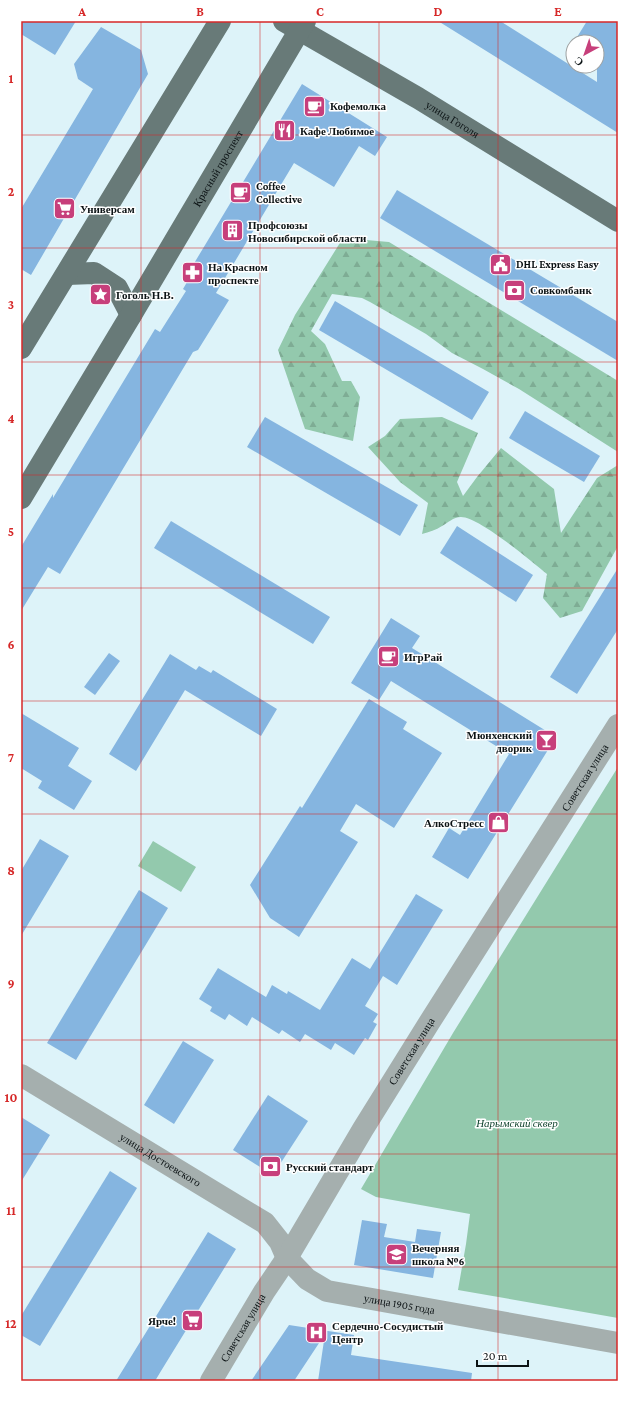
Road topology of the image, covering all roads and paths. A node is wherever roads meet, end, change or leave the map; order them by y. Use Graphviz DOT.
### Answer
graph roads {
  1 [pos="220,21"];
  2 [pos="296,24"];
  3 [pos="618,221"];
  4 [pos="67,274"];
  5 [pos="131,315"];
  6 [pos="21,348"];
  7 [pos="21,498"];
  8 [pos="618,725"];
  9 [pos="21,1075"];
  10 [pos="287,1258"];
  11 [pos="618,1342"];
  12 [pos="210,1381"];
  1 -- 4 [label="main road"];
  2 -- 3 [label="main road, улица Гоголя"];
  2 -- 5 [label="main road, Красный проспект"];
  4 -- 5 [label="main road"];
  4 -- 6 [label="main road"];
  5 -- 7 [label="main road, Красный проспект"];
  8 -- 10 [label="street, Советская улица"];
  9 -- 10 [label="street, улица Достоевского"];
  10 -- 11 [label="street, улица 1905 года"];
  10 -- 12 [label="street, Советская улица"];
}
